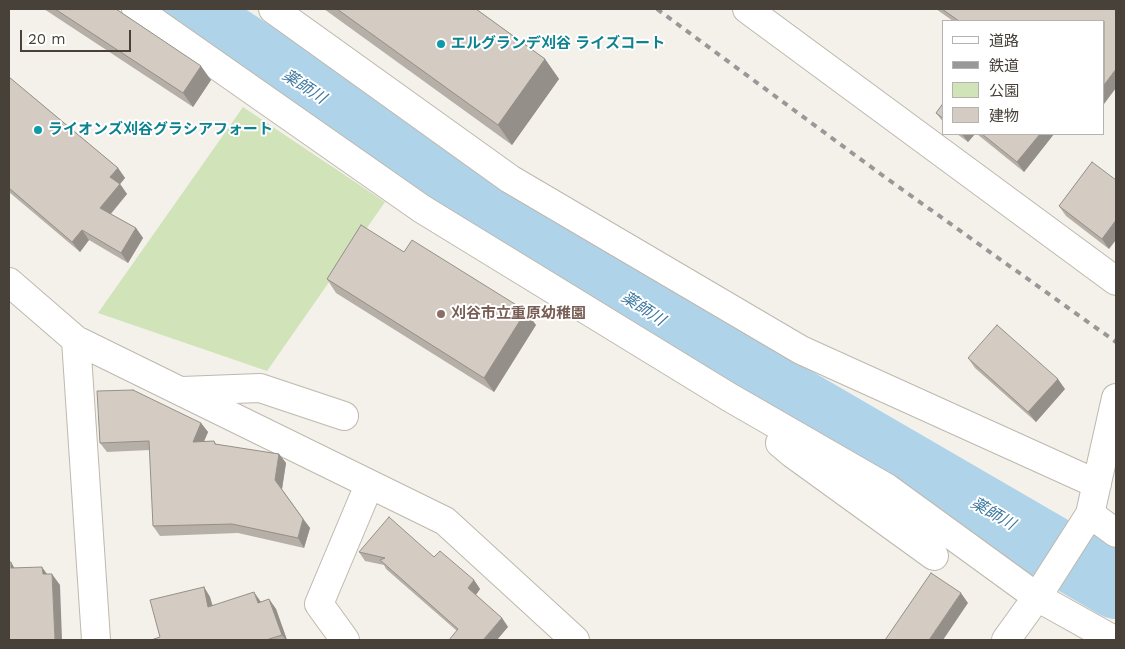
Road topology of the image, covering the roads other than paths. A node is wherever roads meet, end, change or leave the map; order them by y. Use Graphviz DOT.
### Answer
graph roads {
  1 [pos="136,9"];
  2 [pos="274,9"];
  3 [pos="747,9"];
  4 [pos="1116,280"];
  5 [pos="9,282"];
  6 [pos="76,340"];
  7 [pos="178,391"];
  8 [pos="728,397"];
  9 [pos="1116,398"];
  10 [pos="344,416"];
  11 [pos="1097,484"];
  12 [pos="369,485"];
  13 [pos="1090,514"];
  14 [pos="1116,534"];
  15 [pos="934,556"];
  16 [pos="1037,597"];
  17 [pos="96,640"];
  18 [pos="345,640"];
  19 [pos="575,640"];
  20 [pos="1006,640"];
  21 [pos="1114,640"];
  1 -- 8 [label="street"];
  2 -- 11 [label="street"];
  3 -- 4 [label="street"];
  5 -- 6 [label="street"];
  6 -- 7 [label="street"];
  6 -- 17 [label="street"];
  7 -- 10 [label="street"];
  7 -- 12 [label="street"];
  8 -- 15 [label="street"];
  8 -- 16 [label="street"];
  9 -- 11 [label="street"];
  11 -- 13 [label="street"];
  12 -- 18 [label="street"];
  12 -- 19 [label="street"];
  13 -- 14 [label="street"];
  13 -- 16 [label="street"];
  16 -- 20 [label="street"];
  16 -- 21 [label="street"];
}
